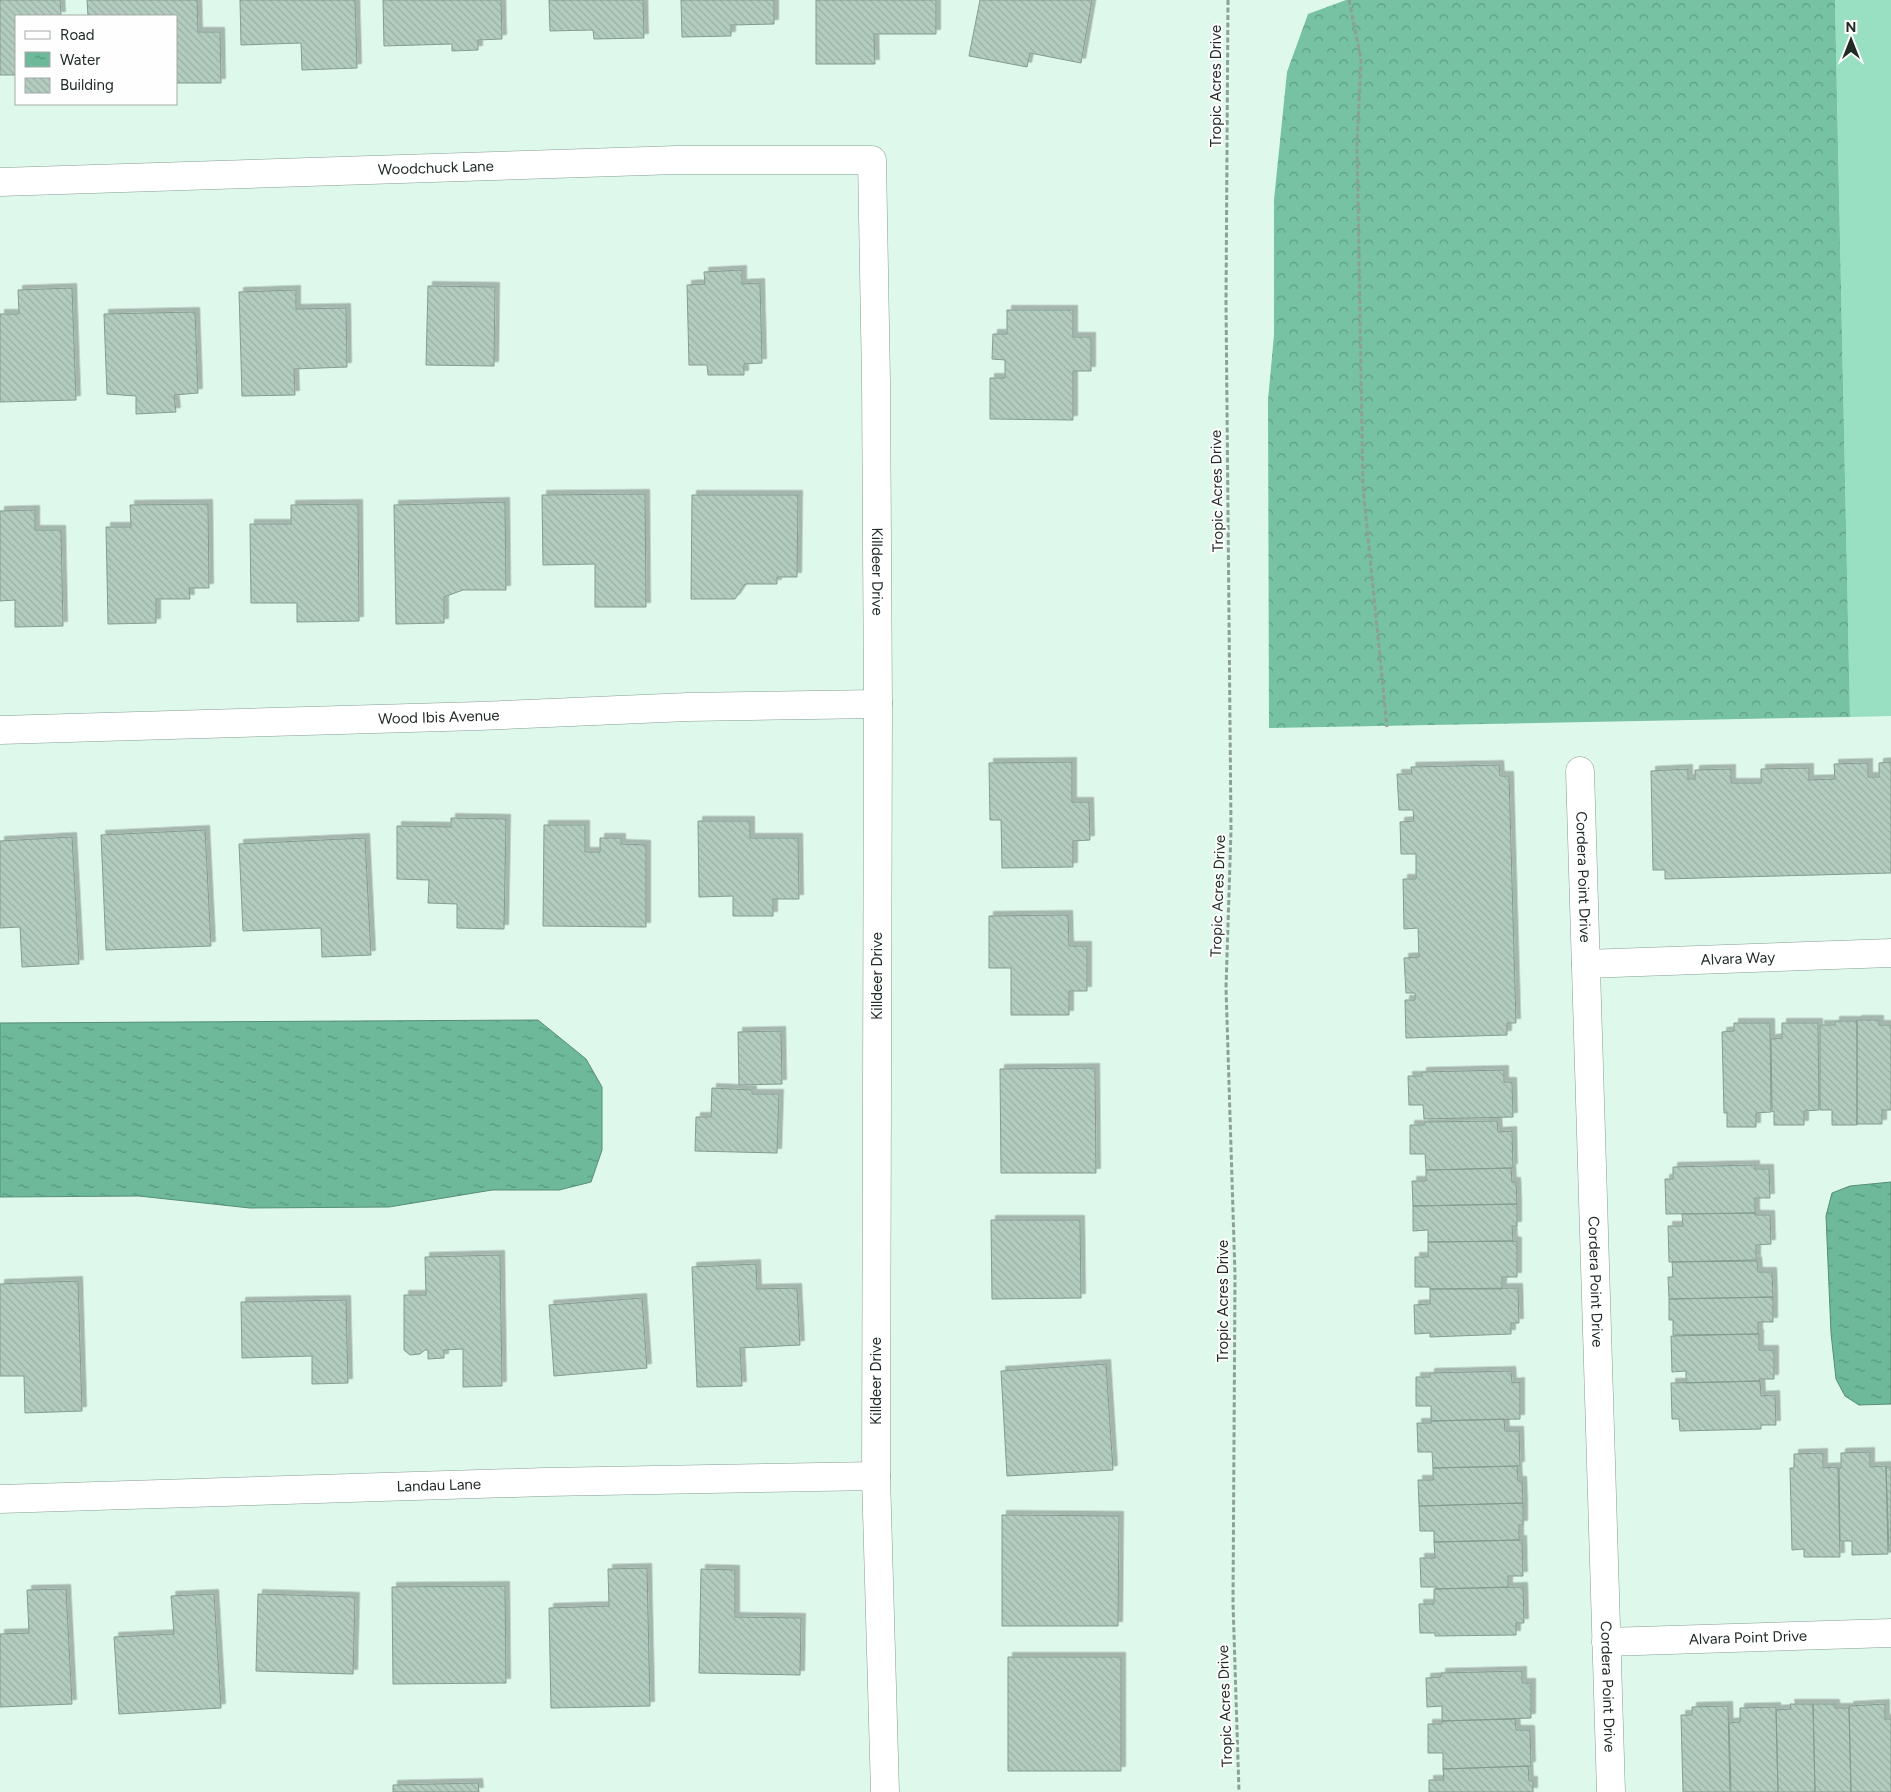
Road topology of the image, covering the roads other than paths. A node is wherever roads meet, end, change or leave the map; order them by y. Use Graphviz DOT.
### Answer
graph roads {
  1 [pos="872,160"];
  2 [pos="0,182"];
  3 [pos="878,704"];
  4 [pos="0,730"];
  5 [pos="1580,771"];
  6 [pos="1891,952"];
  7 [pos="1586,964"];
  8 [pos="876,1476"];
  9 [pos="0,1499"];
  10 [pos="1891,1633"];
  11 [pos="1606,1642"];
  12 [pos="885,1792"];
  13 [pos="1611,1792"];
  1 -- 2 [label="street, Woodchuck Lane"];
  1 -- 3 [label="street, Killdeer Drive"];
  3 -- 4 [label="street, Wood Ibis Avenue"];
  3 -- 8 [label="street, Killdeer Drive"];
  5 -- 7 [label="street, Cordera Point Drive"];
  6 -- 7 [label="street, Alvara Way"];
  7 -- 11 [label="street, Cordera Point Drive"];
  8 -- 9 [label="street, Landau Lane"];
  8 -- 12 [label="street, Killdeer Drive"];
  10 -- 11 [label="street, Alvara Point Drive"];
  11 -- 13 [label="street, Cordera Point Drive"];
}
